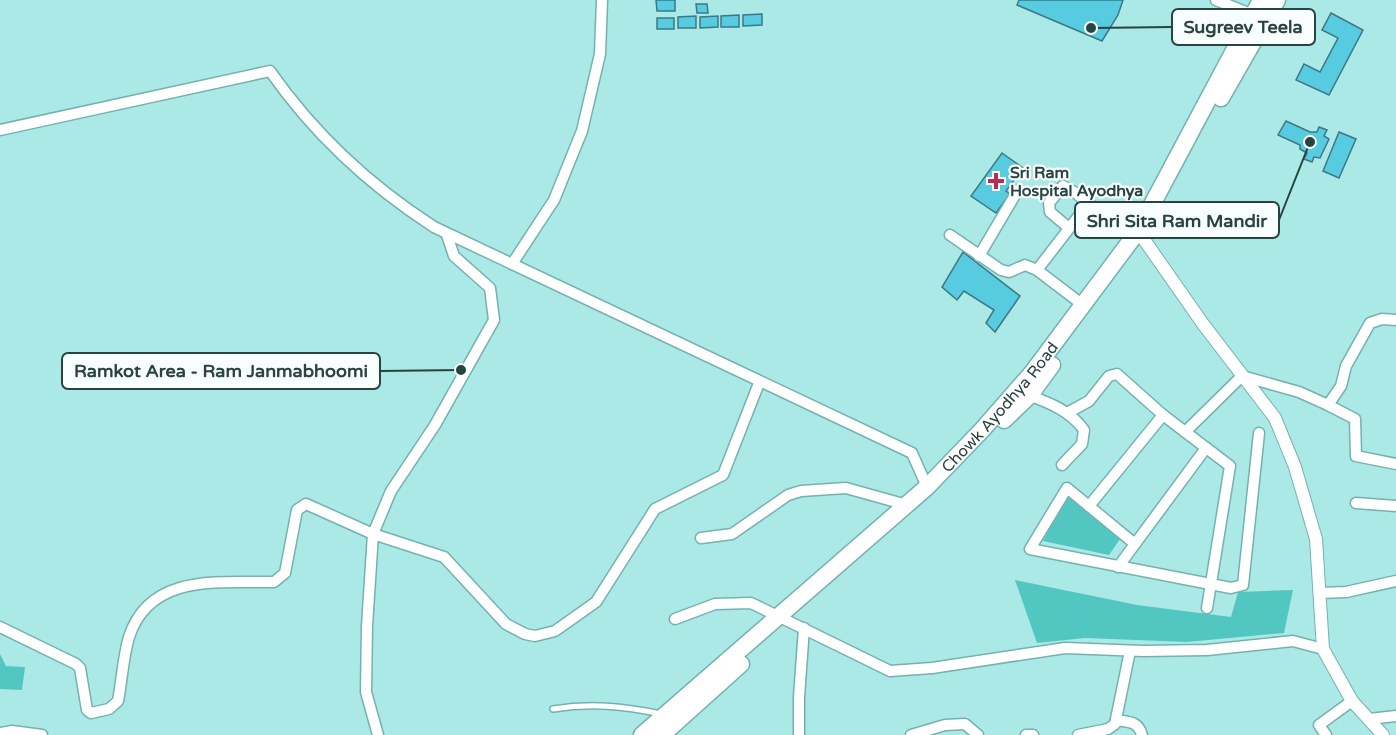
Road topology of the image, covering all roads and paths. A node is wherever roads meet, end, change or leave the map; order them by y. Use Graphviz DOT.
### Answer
graph roads {
  1 [pos="602,0"];
  2 [pos="1216,0"];
  3 [pos="1277,0"];
  4 [pos="1257,7"];
  5 [pos="0,130"];
  6 [pos="1018,190"];
  7 [pos="1088,204"];
  8 [pos="1069,228"];
  9 [pos="447,234"];
  10 [pos="950,235"];
  11 [pos="1141,235"];
  12 [pos="979,256"];
  13 [pos="512,264"];
  14 [pos="1037,270"];
  15 [pos="1083,305"];
  16 [pos="1396,320"];
  17 [pos="1242,376"];
  18 [pos="759,382"];
  19 [pos="1023,393"];
  20 [pos="1328,405"];
  21 [pos="1067,413"];
  22 [pos="1163,415"];
  23 [pos="1185,432"];
  24 [pos="1258,433"];
  25 [pos="1206,448"];
  26 [pos="1396,464"];
  27 [pos="1062,465"];
  28 [pos="927,488"];
  29 [pos="1356,503"];
  30 [pos="907,504"];
  31 [pos="1089,506"];
  32 [pos="1396,506"];
  33 [pos="373,534"];
  34 [pos="701,538"];
  35 [pos="1135,544"];
  36 [pos="1118,567"];
  37 [pos="1210,581"];
  38 [pos="1396,581"];
  39 [pos="1320,593"];
  40 [pos="1207,608"];
  41 [pos="784,617"];
  42 [pos="675,619"];
  43 [pos="0,627"];
  44 [pos="804,628"];
  45 [pos="1323,649"];
  46 [pos="1130,651"];
  47 [pos="1352,701"];
  48 [pos="553,709"];
  49 [pos="666,715"];
  50 [pos="1396,716"];
  51 [pos="1369,719"];
  52 [pos="1116,720"];
  53 [pos="0,733"];
  54 [pos="651,734"];
  55 [pos="42,735"];
  56 [pos="378,735"];
  57 [pos="799,735"];
  58 [pos="911,735"];
  59 [pos="978,735"];
  60 [pos="1026,735"];
  61 [pos="1033,735"];
  62 [pos="1078,735"];
  63 [pos="1142,735"];
  64 [pos="1326,735"];
  65 [pos="1383,735"];
  1 -- 13 [label="street"];
  2 -- 4 [label="street"];
  3 -- 11 [label="main road"];
  4 -- 11 [label="main road, Chowk Ayodhya Road"];
  5 -- 9 [label="street"];
  6 -- 12 [label="street"];
  7 -- 8 [label="street"];
  7 -- 8 [label="street"];
  7 -- 11 [label="street"];
  8 -- 14 [label="street"];
  9 -- 13 [label="street"];
  9 -- 33 [label="street"];
  10 -- 12 [label="street"];
  11 -- 15 [label="main road, Chowk Ayodhya Road"];
  11 -- 17 [label="street"];
  11 -- 19 [label="main road"];
  12 -- 14 [label="street"];
  13 -- 18 [label="street"];
  14 -- 15 [label="street"];
  15 -- 19 [label="main road, Chowk Ayodhya Road"];
  16 -- 20 [label="street"];
  17 -- 20 [label="street"];
  17 -- 23 [label="street"];
  17 -- 39 [label="street"];
  18 -- 28 [label="street"];
  18 -- 33 [label="street"];
  19 -- 21 [label="street"];
  19 -- 28 [label="main road, Chowk Ayodhya Road"];
  19 -- 41 [label="main road"];
  20 -- 26 [label="street"];
  21 -- 22 [label="street"];
  21 -- 27 [label="street"];
  22 -- 23 [label="street"];
  22 -- 31 [label="street"];
  23 -- 25 [label="street"];
  24 -- 37 [label="street"];
  25 -- 35 [label="street"];
  25 -- 37 [label="street"];
  28 -- 30 [label="main road, Chowk Ayodhya Road"];
  29 -- 32 [label="street"];
  30 -- 34 [label="street"];
  30 -- 41 [label="main road, Chowk Ayodhya Road"];
  31 -- 35 [label="street"];
  31 -- 36 [label="street"];
  33 -- 43 [label="street"];
  33 -- 56 [label="street"];
  35 -- 36 [label="street"];
  36 -- 37 [label="street"];
  37 -- 40 [label="street"];
  38 -- 39 [label="street"];
  39 -- 45 [label="street"];
  41 -- 42 [label="street"];
  41 -- 44 [label="street"];
  41 -- 49 [label="main road, Chowk Ayodhya Road"];
  41 -- 54 [label="main road"];
  44 -- 46 [label="street"];
  44 -- 57 [label="street"];
  45 -- 46 [label="street"];
  45 -- 47 [label="street"];
  46 -- 52 [label="street"];
  47 -- 51 [label="street"];
  47 -- 64 [label="street"];
  48 -- 49 [label="lane"];
  49 -- 54 [label="main road, Chowk Ayodhya Road"];
  50 -- 51 [label="street"];
  51 -- 65 [label="street"];
  52 -- 62 [label="street"];
  52 -- 63 [label="street"];
  53 -- 55 [label="street"];
  58 -- 59 [label="street"];
  60 -- 61 [label="street"];
}
